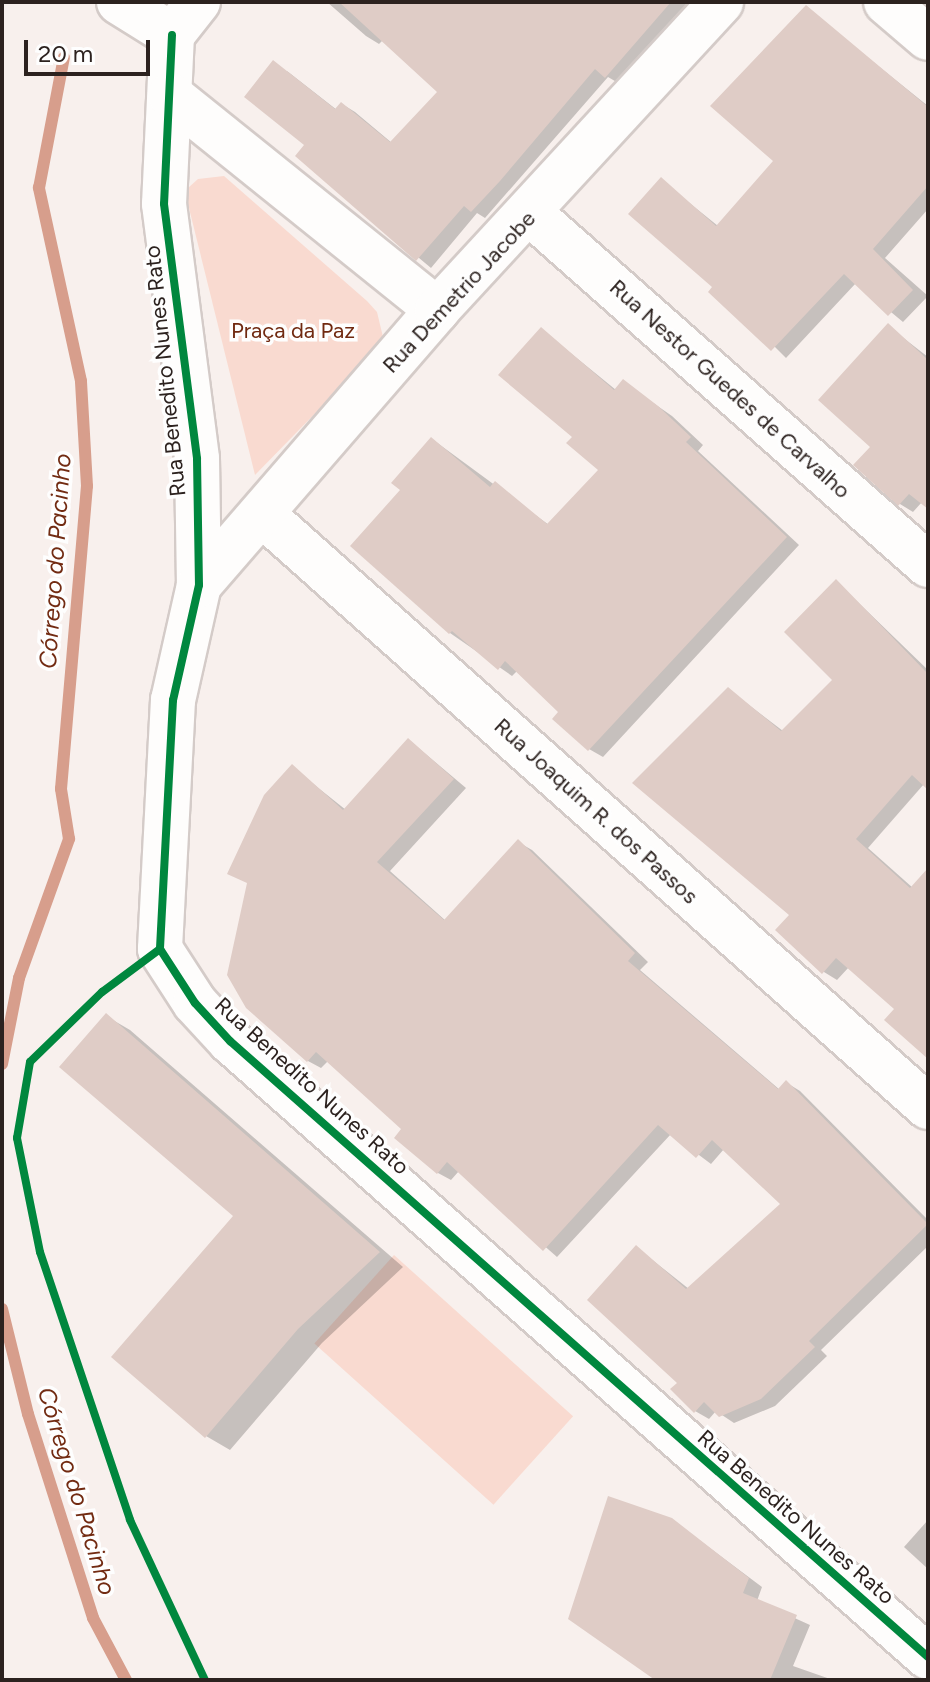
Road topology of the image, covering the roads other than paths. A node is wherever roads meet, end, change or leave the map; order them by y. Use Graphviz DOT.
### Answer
graph roads {
  1 [pos="721,2"];
  2 [pos="886,2"];
  3 [pos="126,7"];
  4 [pos="185,18"];
  5 [pos="928,38"];
  6 [pos="170,95"];
  7 [pos="531,214"];
  8 [pos="437,310"];
  9 [pos="264,516"];
  10 [pos="928,565"];
  11 [pos="199,585"];
  12 [pos="928,1107"];
  13 [pos="928,1657"];
  1 -- 7 [label="street, Rua Demetrio Jacobe"];
  2 -- 5 [label="street"];
  3 -- 4 [label="street"];
  4 -- 6 [label="street, Rua Benedito Nunes Rato"];
  6 -- 8 [label="street"];
  6 -- 11 [label="street, Rua Benedito Nunes Rato"];
  7 -- 8 [label="street, Rua Demetrio Jacobe"];
  7 -- 10 [label="street, Rua Nestor Guedes de Carvalho"];
  8 -- 9 [label="street, Rua Demetrio Jacobe"];
  9 -- 11 [label="street, Rua Demetrio Jacobe"];
  9 -- 12 [label="street, Rua Joaquim R. dos Passos"];
  11 -- 13 [label="street, Rua Benedito Nunes Rato"];
}
